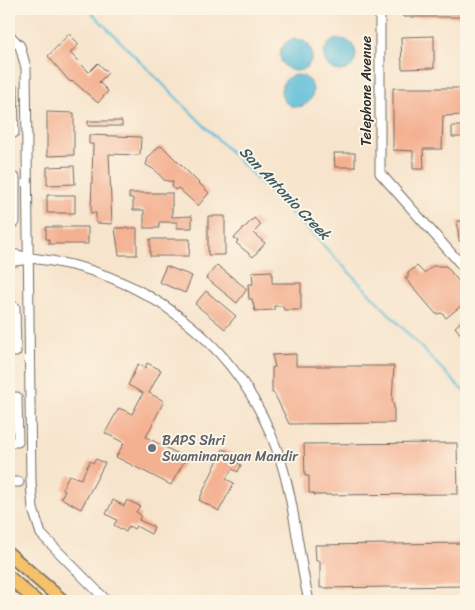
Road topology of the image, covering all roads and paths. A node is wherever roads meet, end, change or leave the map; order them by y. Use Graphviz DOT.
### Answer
graph roads {
  1 [pos="380,9"];
  2 [pos="9,35"];
  3 [pos="11,88"];
  4 [pos="11,133"];
  5 [pos="12,178"];
  6 [pos="12,222"];
  7 [pos="9,254"];
  8 [pos="30,258"];
  9 [pos="9,262"];
  10 [pos="466,270"];
  11 [pos="12,307"];
  12 [pos="12,352"];
  13 [pos="13,398"];
  14 [pos="13,442"];
  15 [pos="9,482"];
  16 [pos="19,482"];
  17 [pos="9,554"];
  18 [pos="9,577"];
  19 [pos="309,598"];
  20 [pos="36,601"];
  21 [pos="63,601"];
  22 [pos="107,601"];
  1 -- 10 [label="street, Telephone Avenue"];
  2 -- 8 [label="street"];
  3 -- 4 [label="street"];
  5 -- 6 [label="street"];
  7 -- 8 [label="street"];
  8 -- 9 [label="street"];
  8 -- 19 [label="street"];
  8 -- 22 [label="street"];
  11 -- 12 [label="street"];
  13 -- 14 [label="street"];
  15 -- 16 [label="street"];
  17 -- 21 [label="highway"];
  18 -- 20 [label="highway"];
}
